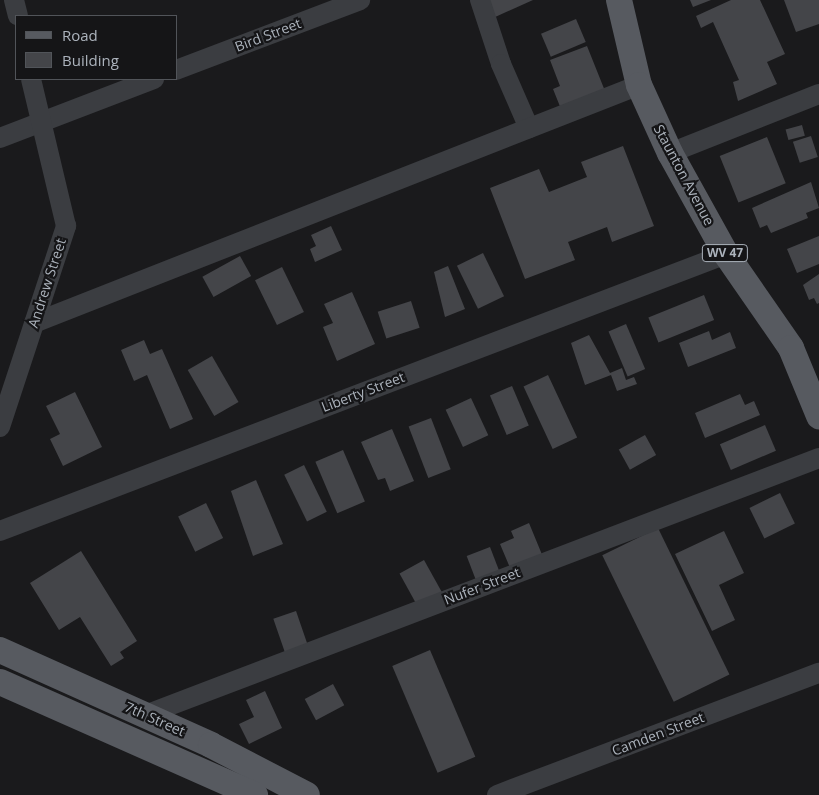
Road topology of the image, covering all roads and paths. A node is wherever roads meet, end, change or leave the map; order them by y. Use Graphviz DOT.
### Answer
graph roads {
  1 [pos="14,0"];
  2 [pos="360,0"];
  3 [pos="480,0"];
  4 [pos="619,0"];
  5 [pos="18,15"];
  6 [pos="178,69"];
  7 [pos="31,80"];
  8 [pos="151,80"];
  9 [pos="639,85"];
  10 [pos="819,94"];
  11 [pos="40,122"];
  12 [pos="529,128"];
  13 [pos="0,138"];
  14 [pos="670,153"];
  15 [pos="726,254"];
  16 [pos="34,323"];
  17 [pos="819,416"];
  18 [pos="0,426"];
  19 [pos="819,458"];
  20 [pos="0,531"];
  21 [pos="0,650"];
  22 [pos="819,673"];
  23 [pos="0,682"];
  24 [pos="145,715"];
  25 [pos="254,795"];
  26 [pos="306,795"];
  27 [pos="497,795"];
  1 -- 5 [label="street"];
  2 -- 6 [label="street, Bird Street"];
  3 -- 12 [label="street"];
  4 -- 9 [label="main road, Staunton Avenue / WV 47"];
  7 -- 11 [label="street, Andrew Street"];
  8 -- 11 [label="street"];
  9 -- 12 [label="street"];
  9 -- 14 [label="main road, Staunton Avenue / WV 47"];
  10 -- 14 [label="street"];
  11 -- 13 [label="street"];
  11 -- 16 [label="street, Andrew Street"];
  12 -- 16 [label="street"];
  14 -- 15 [label="main road, Staunton Avenue / WV 47"];
  15 -- 17 [label="main road, Staunton Avenue / WV 47"];
  15 -- 20 [label="street, Liberty Street"];
  16 -- 18 [label="street, Andrew Street"];
  19 -- 24 [label="street, Nufer Street"];
  21 -- 24 [label="main road, 7th Street"];
  22 -- 27 [label="street, Camden Street"];
  23 -- 25 [label="main road"];
  24 -- 26 [label="main road, 7th Street"];
}
